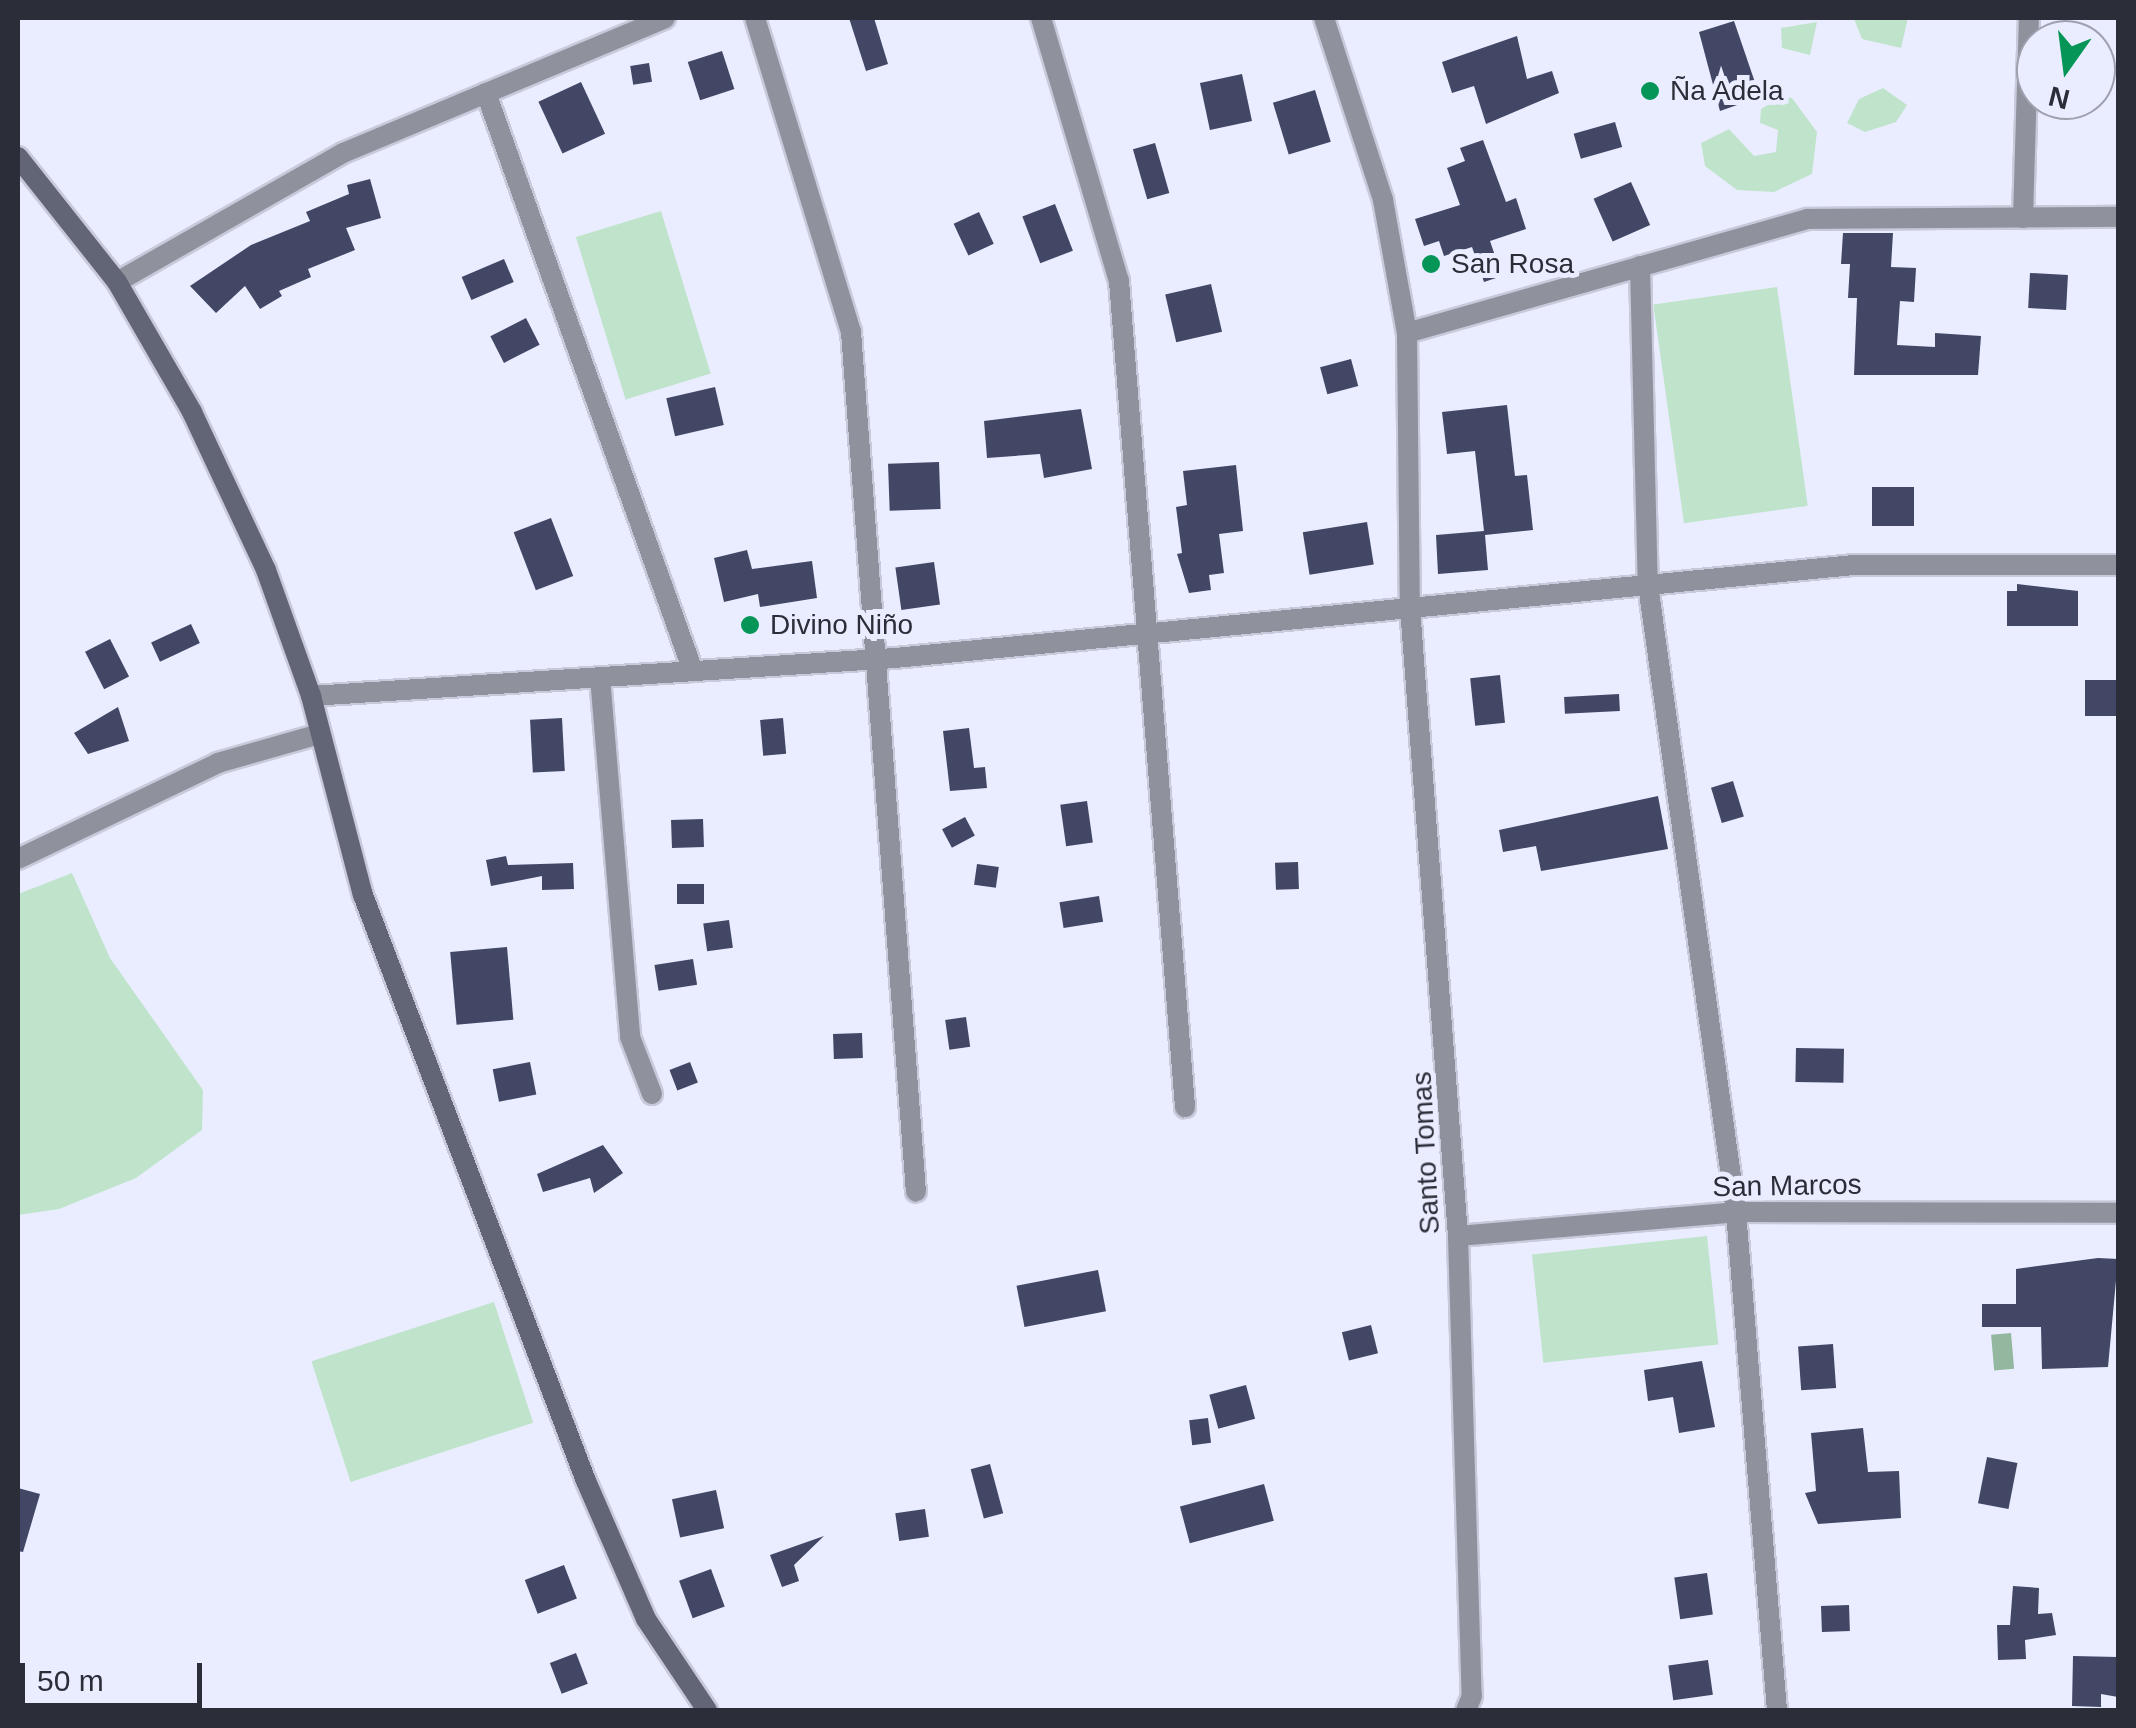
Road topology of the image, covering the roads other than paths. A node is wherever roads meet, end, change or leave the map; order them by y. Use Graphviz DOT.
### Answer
graph roads {
  1 [pos="665,18"];
  2 [pos="756,18"];
  3 [pos="1041,18"];
  4 [pos="1324,18"];
  5 [pos="2029,18"];
  6 [pos="486,93"];
  7 [pos="18,157"];
  8 [pos="2023,218"];
  9 [pos="2118,218"];
  10 [pos="1640,266"];
  11 [pos="117,282"];
  12 [pos="1408,333"];
  13 [pos="2118,565"];
  14 [pos="1648,585"];
  15 [pos="1410,608"];
  16 [pos="1146,634"];
  17 [pos="876,659"];
  18 [pos="693,671"];
  19 [pos="600,678"];
  20 [pos="311,696"];
  21 [pos="320,734"];
  22 [pos="18,860"];
  23 [pos="652,1094"];
  24 [pos="1185,1107"];
  25 [pos="916,1192"];
  26 [pos="1736,1212"];
  27 [pos="2118,1213"];
  28 [pos="1458,1236"];
  29 [pos="1475,1706"];
  30 [pos="707,1710"];
  31 [pos="1776,1710"];
  1 -- 6 [label="street"];
  2 -- 17 [label="street"];
  3 -- 16 [label="street"];
  4 -- 12 [label="street, Santo Tomas"];
  5 -- 8 [label="street"];
  6 -- 11 [label="street"];
  6 -- 18 [label="street"];
  7 -- 11 [label="street"];
  8 -- 9 [label="street"];
  8 -- 10 [label="street"];
  10 -- 12 [label="street"];
  10 -- 14 [label="street"];
  11 -- 20 [label="street"];
  12 -- 15 [label="street, Santo Tomas"];
  13 -- 14 [label="street"];
  14 -- 15 [label="street"];
  14 -- 26 [label="street"];
  15 -- 16 [label="street"];
  15 -- 28 [label="street, Santo Tomas"];
  16 -- 17 [label="street"];
  16 -- 24 [label="street"];
  17 -- 18 [label="street"];
  17 -- 25 [label="street"];
  18 -- 19 [label="street"];
  19 -- 20 [label="street"];
  19 -- 23 [label="street"];
  20 -- 21 [label="street"];
  21 -- 22 [label="street"];
  21 -- 30 [label="street"];
  26 -- 27 [label="street, San Marcos"];
  26 -- 28 [label="street, San Marcos"];
  26 -- 31 [label="street"];
  28 -- 29 [label="street, Santo Tomas"];
}
